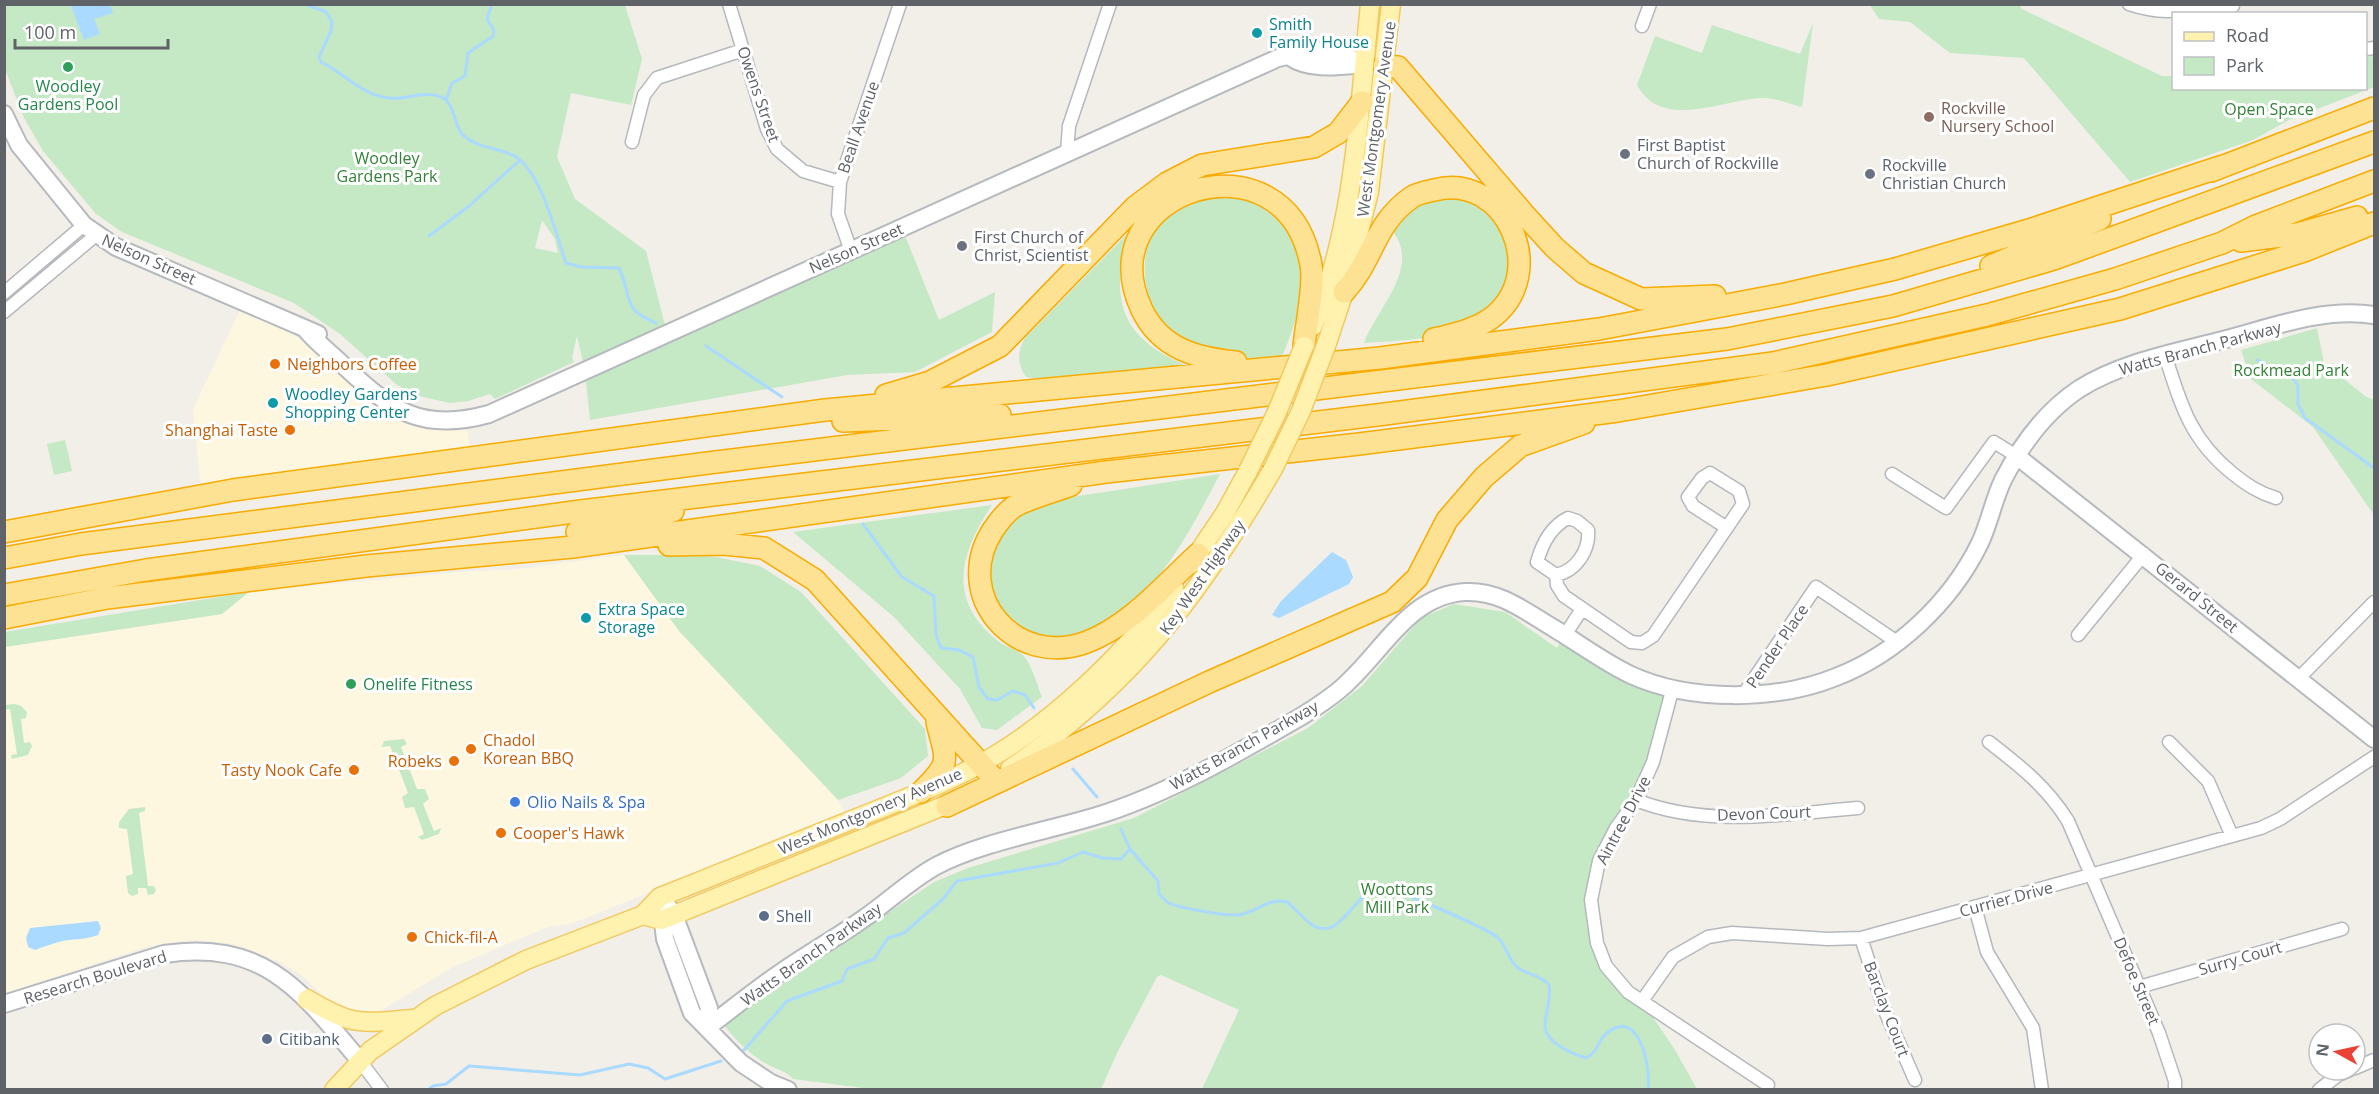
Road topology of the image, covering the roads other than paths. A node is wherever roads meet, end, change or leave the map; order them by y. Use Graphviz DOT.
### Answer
graph roads {
  1 [pos="729,4"];
  2 [pos="900,4"];
  3 [pos="1110,4"];
  4 [pos="1370,4"];
  5 [pos="1391,4"];
  6 [pos="1650,4"];
  7 [pos="2129,4"];
  8 [pos="2204,6"];
  9 [pos="2234,8"];
  10 [pos="2172,12"];
  11 [pos="2183,12"];
  12 [pos="1642,26"];
  13 [pos="743,50"];
  14 [pos="1374,65"];
  15 [pos="1362,102"];
  16 [pos="2374,108"];
  17 [pos="4,114"];
  18 [pos="632,142"];
  19 [pos="2374,142"];
  20 [pos="1067,152"];
  21 [pos="2223,166"];
  22 [pos="2374,181"];
  23 [pos="840,182"];
  24 [pos="2374,212"];
  25 [pos="2374,223"];
  26 [pos="90,230"];
  27 [pos="2222,243"];
  28 [pos="851,251"];
  29 [pos="1344,292"];
  30 [pos="4,293"];
  31 [pos="1785,294"];
  32 [pos="1893,306"];
  33 [pos="4,312"];
  34 [pos="2374,315"];
  35 [pos="1304,346"];
  36 [pos="2165,355"];
  37 [pos="1354,360"];
  38 [pos="1284,367"];
  39 [pos="843,408"];
  40 [pos="1160,408"];
  41 [pos="1618,411"];
  42 [pos="654,432"];
  43 [pos="2018,456"];
  44 [pos="1273,468"];
  45 [pos="1106,472"];
  46 [pos="1892,474"];
  47 [pos="725,496"];
  48 [pos="2276,498"];
  49 [pos="1727,528"];
  50 [pos="4,532"];
  51 [pos="573,547"];
  52 [pos="1198,554"];
  53 [pos="2144,554"];
  54 [pos="4,558"];
  55 [pos="366,566"];
  56 [pos="1556,575"];
  57 [pos="4,595"];
  58 [pos="2374,602"];
  59 [pos="1582,609"];
  60 [pos="4,618"];
  61 [pos="2078,634"];
  62 [pos="1565,635"];
  63 [pos="1897,642"];
  64 [pos="2298,679"];
  65 [pos="1673,687"];
  66 [pos="1743,695"];
  67 [pos="936,715"];
  68 [pos="2374,739"];
  69 [pos="1989,742"];
  70 [pos="2169,742"];
  71 [pos="2374,757"];
  72 [pos="980,764"];
  73 [pos="995,780"];
  74 [pos="921,792"];
  75 [pos="1636,800"];
  76 [pos="947,806"];
  77 [pos="1858,808"];
  78 [pos="2232,836"];
  79 [pos="2091,875"];
  80 [pos="660,897"];
  81 [pos="1975,907"];
  82 [pos="643,915"];
  83 [pos="668,917"];
  84 [pos="2342,929"];
  85 [pos="1861,938"];
  86 [pos="2139,987"];
  87 [pos="307,999"];
  88 [pos="1642,1001"];
  89 [pos="4,1004"];
  90 [pos="414,1019"];
  91 [pos="708,1027"];
  92 [pos="360,1061"];
  93 [pos="1915,1080"];
  94 [pos="1768,1085"];
  95 [pos="334,1089"];
  96 [pos="382,1089"];
  97 [pos="788,1089"];
  98 [pos="2042,1089"];
  99 [pos="2175,1089"];
  1 -- 13 [label="street, Owens Street"];
  2 -- 23 [label="street, Beall Avenue"];
  3 -- 20 [label="street"];
  4 -- 14 [label="main road, West Montgomery Avenue"];
  5 -- 14 [label="main road, West Montgomery Avenue"];
  6 -- 12 [label="street"];
  7 -- 10 [label="street"];
  8 -- 9 [label="street"];
  8 -- 11 [label="street"];
  13 -- 18 [label="street"];
  13 -- 23 [label="street, Owens Street"];
  14 -- 15 [label="main road, West Montgomery Avenue"];
  14 -- 20 [label="street, Nelson Street"];
  14 -- 29 [label="main road, West Montgomery Avenue"];
  14 -- 31 [label="highway"];
  15 -- 35 [label="main road, West Montgomery Avenue"];
  15 -- 39 [label="highway"];
  16 -- 21 [label="highway"];
  17 -- 26 [label="street, Nelson Street"];
  19 -- 32 [label="highway"];
  20 -- 28 [label="street, Nelson Street"];
  21 -- 31 [label="highway"];
  21 -- 32 [label="highway"];
  22 -- 27 [label="highway"];
  23 -- 28 [label="street, Beall Avenue"];
  24 -- 27 [label="highway"];
  25 -- 41 [label="highway"];
  26 -- 28 [label="street, Nelson Street"];
  26 -- 30 [label="street"];
  26 -- 33 [label="street"];
  27 -- 47 [label="highway"];
  29 -- 37 [label="highway"];
  29 -- 44 [label="main road, West Montgomery Avenue, bridge"];
  31 -- 37 [label="highway"];
  32 -- 40 [label="highway"];
  34 -- 36 [label="street, Watts Branch Parkway"];
  35 -- 38 [label="highway"];
  35 -- 52 [label="main road, West Montgomery Avenue, bridge"];
  36 -- 43 [label="street, Watts Branch Parkway"];
  36 -- 48 [label="street"];
  37 -- 38 [label="highway"];
  38 -- 39 [label="highway"];
  39 -- 42 [label="highway"];
  40 -- 42 [label="highway"];
  40 -- 54 [label="highway"];
  41 -- 45 [label="highway"];
  41 -- 76 [label="highway"];
  42 -- 50 [label="highway"];
  43 -- 46 [label="street"];
  43 -- 53 [label="street, Gerard Street"];
  43 -- 63 [label="street, Watts Branch Parkway"];
  44 -- 73 [label="main road, Key West Highway"];
  45 -- 51 [label="highway"];
  45 -- 52 [label="highway"];
  47 -- 55 [label="highway"];
  47 -- 57 [label="highway"];
  49 -- 49 [label="street"];
  49 -- 59 [label="street"];
  51 -- 55 [label="highway"];
  51 -- 67 [label="highway"];
  52 -- 72 [label="main road, West Montgomery Avenue"];
  53 -- 61 [label="street"];
  53 -- 64 [label="street, Gerard Street"];
  55 -- 60 [label="highway"];
  56 -- 56 [label="street"];
  56 -- 59 [label="street"];
  58 -- 64 [label="street"];
  59 -- 62 [label="street"];
  62 -- 65 [label="street, Watts Branch Parkway"];
  62 -- 91 [label="street, Watts Branch Parkway"];
  63 -- 66 [label="street, Watts Branch Parkway"];
  63 -- 66 [label="street, Pender Place"];
  64 -- 68 [label="street, Gerard Street"];
  65 -- 66 [label="street, Watts Branch Parkway"];
  65 -- 75 [label="street, Aintree Drive"];
  67 -- 72 [label="highway"];
  67 -- 74 [label="highway"];
  69 -- 79 [label="street, Defoe Street"];
  70 -- 78 [label="street"];
  71 -- 78 [label="street, Currier Drive"];
  72 -- 73 [label="highway"];
  72 -- 74 [label="main road, West Montgomery Avenue"];
  73 -- 76 [label="main road, Key West Highway"];
  74 -- 80 [label="main road, West Montgomery Avenue"];
  75 -- 77 [label="street, Devon Court"];
  75 -- 88 [label="street, Aintree Drive"];
  76 -- 83 [label="main road, West Montgomery Avenue"];
  78 -- 79 [label="street, Currier Drive"];
  79 -- 81 [label="street, Currier Drive"];
  79 -- 86 [label="street, Defoe Street"];
  80 -- 82 [label="main road, West Montgomery Avenue"];
  80 -- 83 [label="street"];
  81 -- 85 [label="street, Currier Drive"];
  81 -- 98 [label="street"];
  82 -- 83 [label="main road"];
  82 -- 90 [label="main road, West Montgomery Avenue"];
  83 -- 91 [label="street"];
  84 -- 86 [label="street, Surry Court"];
  85 -- 88 [label="street, Currier Drive"];
  85 -- 93 [label="street, Barclay Court"];
  86 -- 99 [label="street, Defoe Street"];
  87 -- 89 [label="street, Research Boulevard"];
  87 -- 90 [label="main road"];
  87 -- 92 [label="street, Research Boulevard"];
  88 -- 94 [label="street, Aintree Drive"];
  90 -- 92 [label="main road, West Montgomery Avenue"];
  91 -- 97 [label="street"];
  92 -- 95 [label="main road, West Montgomery Avenue"];
  92 -- 96 [label="street"];
}
